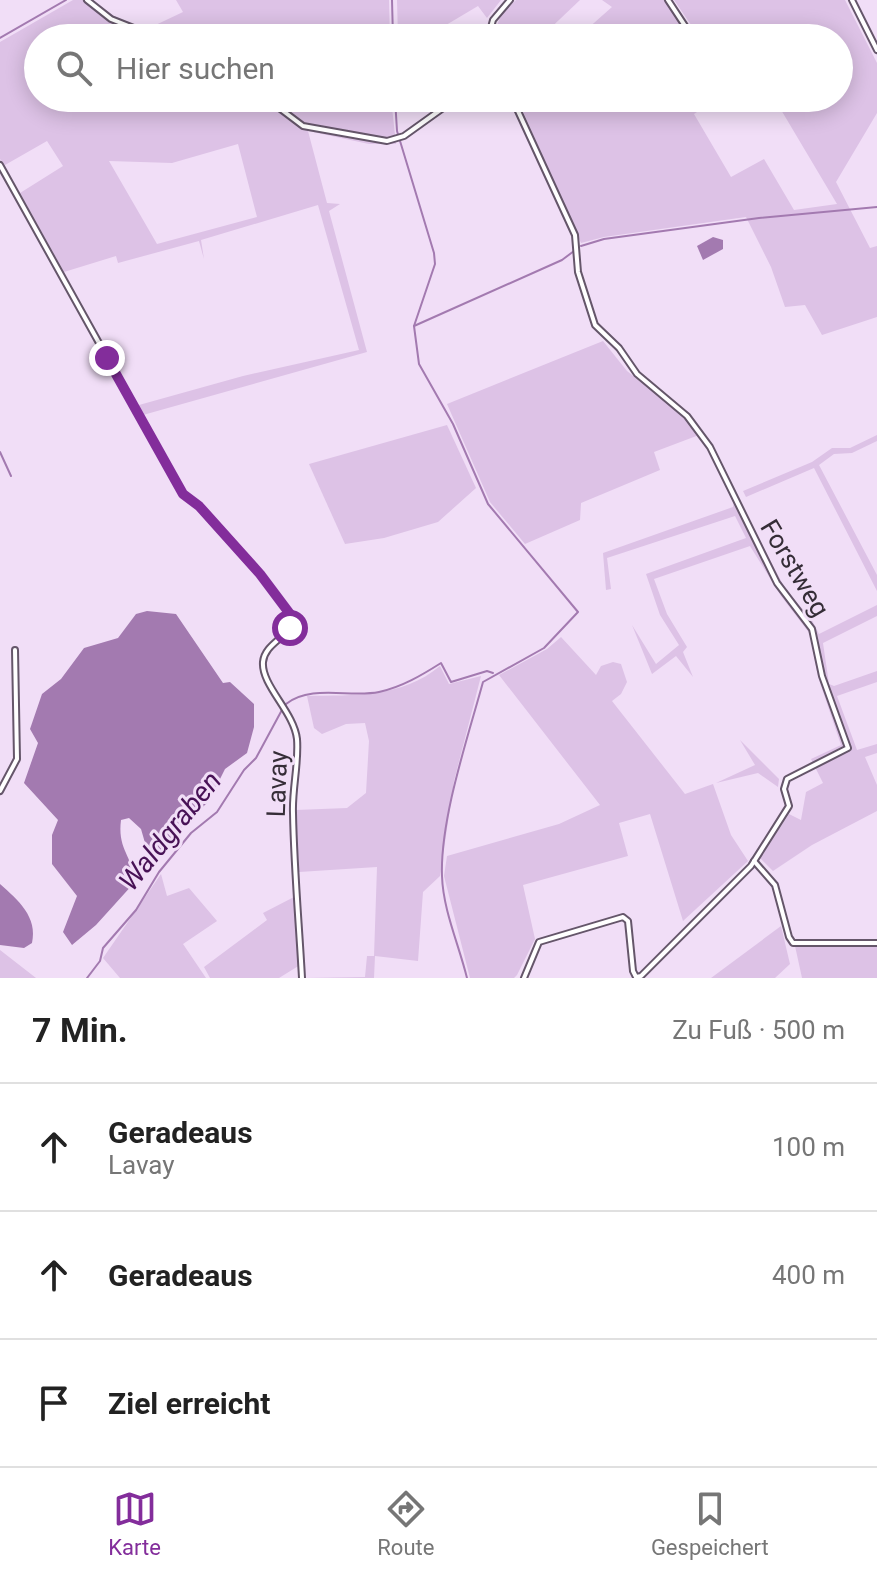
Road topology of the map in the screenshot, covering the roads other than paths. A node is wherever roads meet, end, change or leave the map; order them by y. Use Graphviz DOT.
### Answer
graph roads {
  1 [pos="87,0"];
  2 [pos="510,0"];
  3 [pos="668,0"];
  4 [pos="852,0"];
  5 [pos="124,24"];
  6 [pos="492,24"];
  7 [pos="684,24"];
  8 [pos="877,50"];
  9 [pos="284,112"];
  10 [pos="437,112"];
  11 [pos="518,112"];
  12 [pos="0,165"];
  13 [pos="15,650"];
  14 [pos="0,791"];
  15 [pos="754,861"];
  16 [pos="877,943"];
  17 [pos="636,977"];
  18 [pos="302,978"];
  19 [pos="524,978"];
  1 -- 5 [label="street"];
  2 -- 6 [label="street"];
  3 -- 7 [label="street"];
  4 -- 8 [label="street"];
  9 -- 10 [label="street"];
  11 -- 15 [label="street, Forstweg"];
  12 -- 18 [label="street, Lavay"];
  13 -- 14 [label="street"];
  15 -- 16 [label="street"];
  15 -- 17 [label="street, Forstweg"];
  17 -- 19 [label="street, Forstweg"];
}
